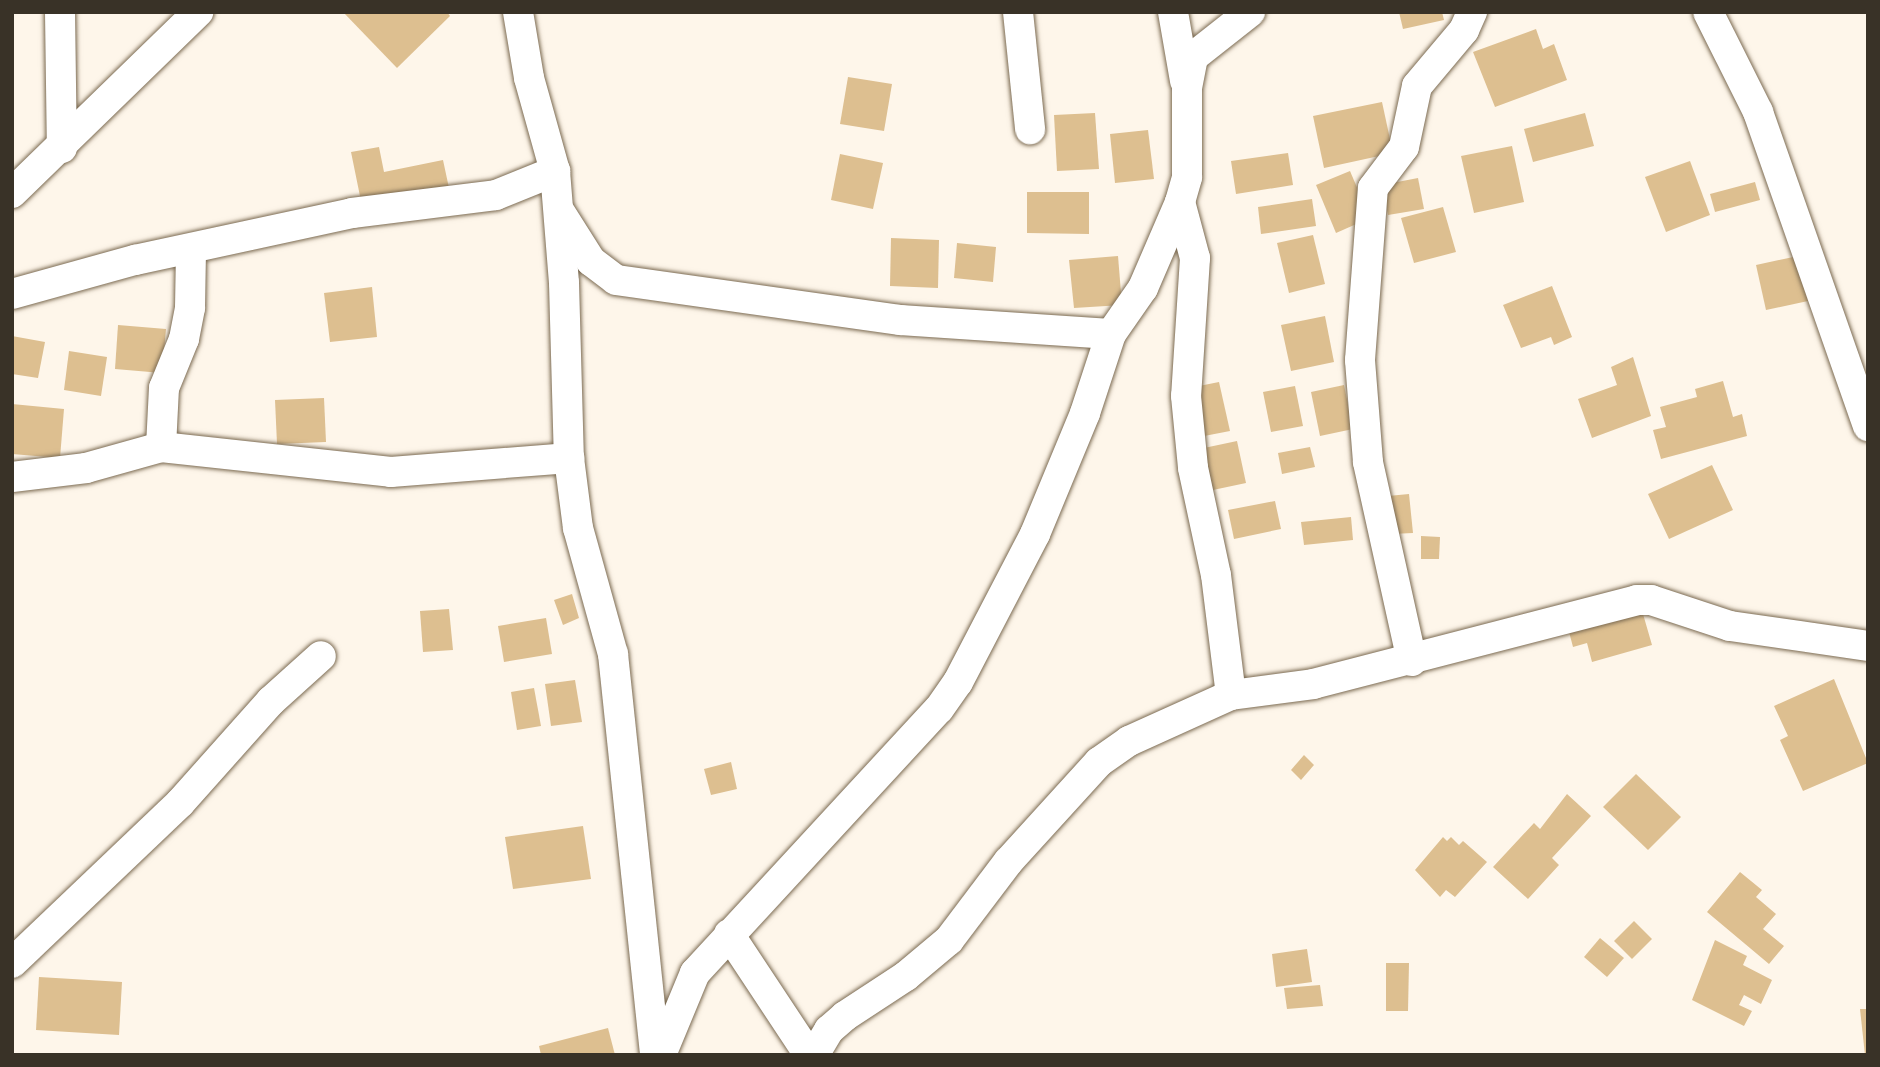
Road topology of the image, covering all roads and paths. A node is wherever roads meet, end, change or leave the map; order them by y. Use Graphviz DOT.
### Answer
graph roads {
  1 [pos="60,12"];
  2 [pos="198,12"];
  3 [pos="518,12"];
  4 [pos="1018,12"];
  5 [pos="1173,12"];
  6 [pos="1250,12"];
  7 [pos="1472,12"];
  8 [pos="1708,12"];
  9 [pos="1186,89"];
  10 [pos="1030,129"];
  11 [pos="62,148"];
  12 [pos="555,171"];
  13 [pos="12,193"];
  14 [pos="1180,202"];
  15 [pos="560,212"];
  16 [pos="191,250"];
  17 [pos="12,294"];
  18 [pos="1111,334"];
  19 [pos="1868,426"];
  20 [pos="161,447"];
  21 [pos="569,458"];
  22 [pos="12,477"];
  23 [pos="1868,646"];
  24 [pos="321,656"];
  25 [pos="1412,661"];
  26 [pos="1231,695"];
  27 [pos="729,934"];
  28 [pos="12,963"];
  29 [pos="655,1055"];
  30 [pos="661,1055"];
  31 [pos="812,1055"];
  1 -- 11 [label="street"];
  2 -- 11 [label="street"];
  3 -- 12 [label="street"];
  4 -- 10 [label="street"];
  5 -- 9 [label="street"];
  6 -- 9 [label="street"];
  7 -- 25 [label="street"];
  8 -- 19 [label="street"];
  9 -- 14 [label="street"];
  11 -- 13 [label="street"];
  12 -- 15 [label="street"];
  12 -- 16 [label="street"];
  14 -- 18 [label="street"];
  14 -- 26 [label="street"];
  15 -- 18 [label="street"];
  15 -- 21 [label="street"];
  16 -- 17 [label="street"];
  16 -- 20 [label="street"];
  18 -- 27 [label="street"];
  20 -- 21 [label="street"];
  20 -- 22 [label="street"];
  21 -- 29 [label="street"];
  23 -- 25 [label="street"];
  24 -- 28 [label="street"];
  25 -- 26 [label="street"];
  26 -- 31 [label="street"];
  27 -- 30 [label="street"];
  27 -- 31 [label="street"];
}
